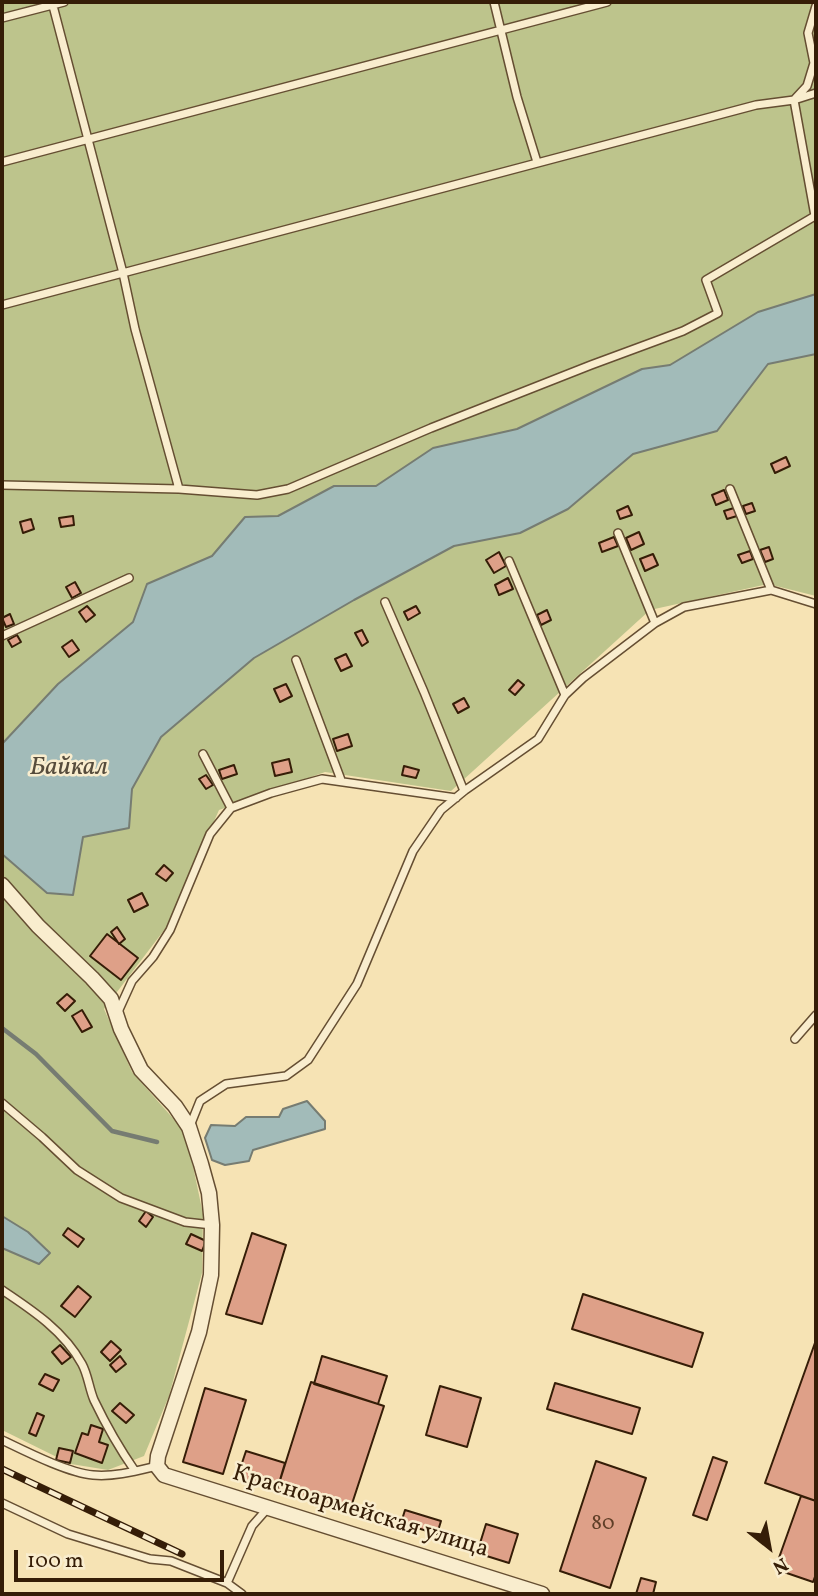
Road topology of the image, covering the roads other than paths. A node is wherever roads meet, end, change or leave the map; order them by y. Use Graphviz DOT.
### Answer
graph roads {
  1 [pos="64,2"];
  2 [pos="494,2"];
  3 [pos="607,2"];
  4 [pos="52,3"];
  5 [pos="816,6"];
  6 [pos="2,18"];
  7 [pos="501,30"];
  8 [pos="816,93"];
  9 [pos="794,100"];
  10 [pos="87,139"];
  11 [pos="2,162"];
  12 [pos="537,162"];
  13 [pos="123,273"];
  14 [pos="2,305"];
  15 [pos="2,485"];
  16 [pos="179,489"];
  17 [pos="730,489"];
  18 [pos="618,533"];
  19 [pos="509,561"];
  20 [pos="130,578"];
  21 [pos="771,590"];
  22 [pos="385,602"];
  23 [pos="816,604"];
  24 [pos="655,623"];
  25 [pos="2,636"];
  26 [pos="296,660"];
  27 [pos="565,695"];
  28 [pos="203,754"];
  29 [pos="341,780"];
  30 [pos="464,791"];
  31 [pos="456,798"];
  32 [pos="231,808"];
  33 [pos="2,885"];
  34 [pos="117,1015"];
  35 [pos="816,1015"];
  36 [pos="795,1039"];
  37 [pos="2,1103"];
  38 [pos="190,1127"];
  39 [pos="212,1225"];
  40 [pos="2,1290"];
  41 [pos="2,1440"];
  42 [pos="135,1471"];
  43 [pos="160,1471"];
  44 [pos="2,1503"];
  45 [pos="267,1508"];
  46 [pos="227,1583"];
  47 [pos="242,1594"];
  48 [pos="542,1594"];
  1 -- 4 [label="lane"];
  2 -- 7 [label="lane"];
  3 -- 7 [label="lane"];
  4 -- 6 [label="lane"];
  4 -- 10 [label="lane"];
  5 -- 9 [label="lane"];
  7 -- 10 [label="lane"];
  7 -- 12 [label="lane"];
  8 -- 9 [label="lane"];
  9 -- 12 [label="lane"];
  9 -- 16 [label="lane"];
  10 -- 11 [label="lane"];
  10 -- 13 [label="lane"];
  12 -- 13 [label="lane"];
  13 -- 14 [label="lane"];
  13 -- 16 [label="lane"];
  15 -- 16 [label="lane"];
  17 -- 21 [label="lane"];
  18 -- 24 [label="lane"];
  19 -- 27 [label="lane"];
  20 -- 25 [label="lane"];
  21 -- 23 [label="lane"];
  21 -- 24 [label="lane"];
  22 -- 30 [label="lane"];
  24 -- 27 [label="lane"];
  26 -- 29 [label="lane"];
  27 -- 30 [label="lane"];
  28 -- 32 [label="lane"];
  29 -- 31 [label="lane"];
  29 -- 32 [label="lane"];
  30 -- 31 [label="lane"];
  31 -- 38 [label="lane"];
  32 -- 34 [label="lane"];
  33 -- 34 [label="street"];
  34 -- 38 [label="street"];
  35 -- 36 [label="lane"];
  37 -- 39 [label="lane"];
  38 -- 39 [label="street"];
  39 -- 43 [label="street"];
  40 -- 42 [label="lane"];
  41 -- 42 [label="lane"];
  42 -- 43 [label="lane"];
  43 -- 45 [label="street, Красноармейская улица"];
  44 -- 46 [label="lane"];
  45 -- 46 [label="lane"];
  45 -- 48 [label="street, Красноармейская улица"];
  46 -- 47 [label="lane"];
}
